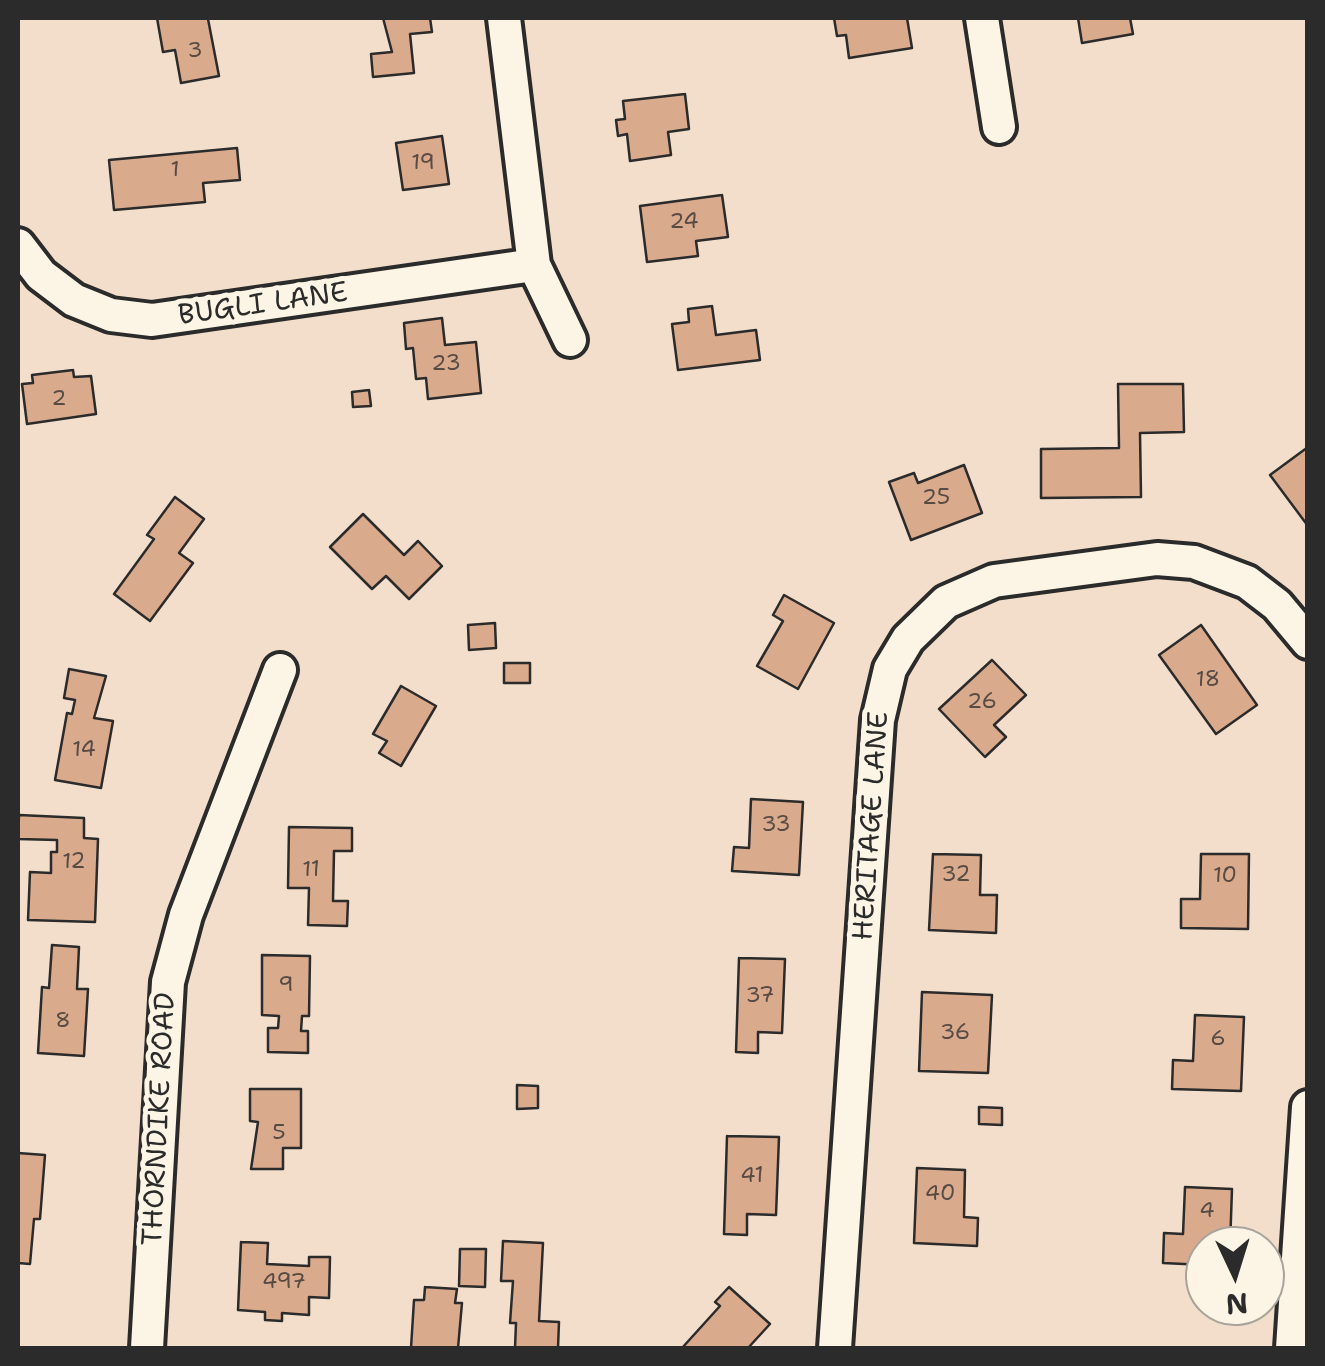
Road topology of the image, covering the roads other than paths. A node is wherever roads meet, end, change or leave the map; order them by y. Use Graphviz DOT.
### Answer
graph roads {
  1 [pos="504,18"];
  2 [pos="982,18"];
  3 [pos="999,128"];
  4 [pos="18,245"];
  5 [pos="534,266"];
  6 [pos="570,340"];
  7 [pos="1308,642"];
  8 [pos="280,670"];
  9 [pos="1308,1107"];
  10 [pos="148,1348"];
  11 [pos="835,1348"];
  12 [pos="1292,1348"];
  1 -- 5 [label="street"];
  2 -- 3 [label="street"];
  4 -- 5 [label="street, BUGLI LANE"];
  5 -- 6 [label="street"];
  7 -- 11 [label="street, HERITAGE LANE"];
  8 -- 10 [label="street, THORNDIKE ROAD"];
  9 -- 12 [label="street"];
}
